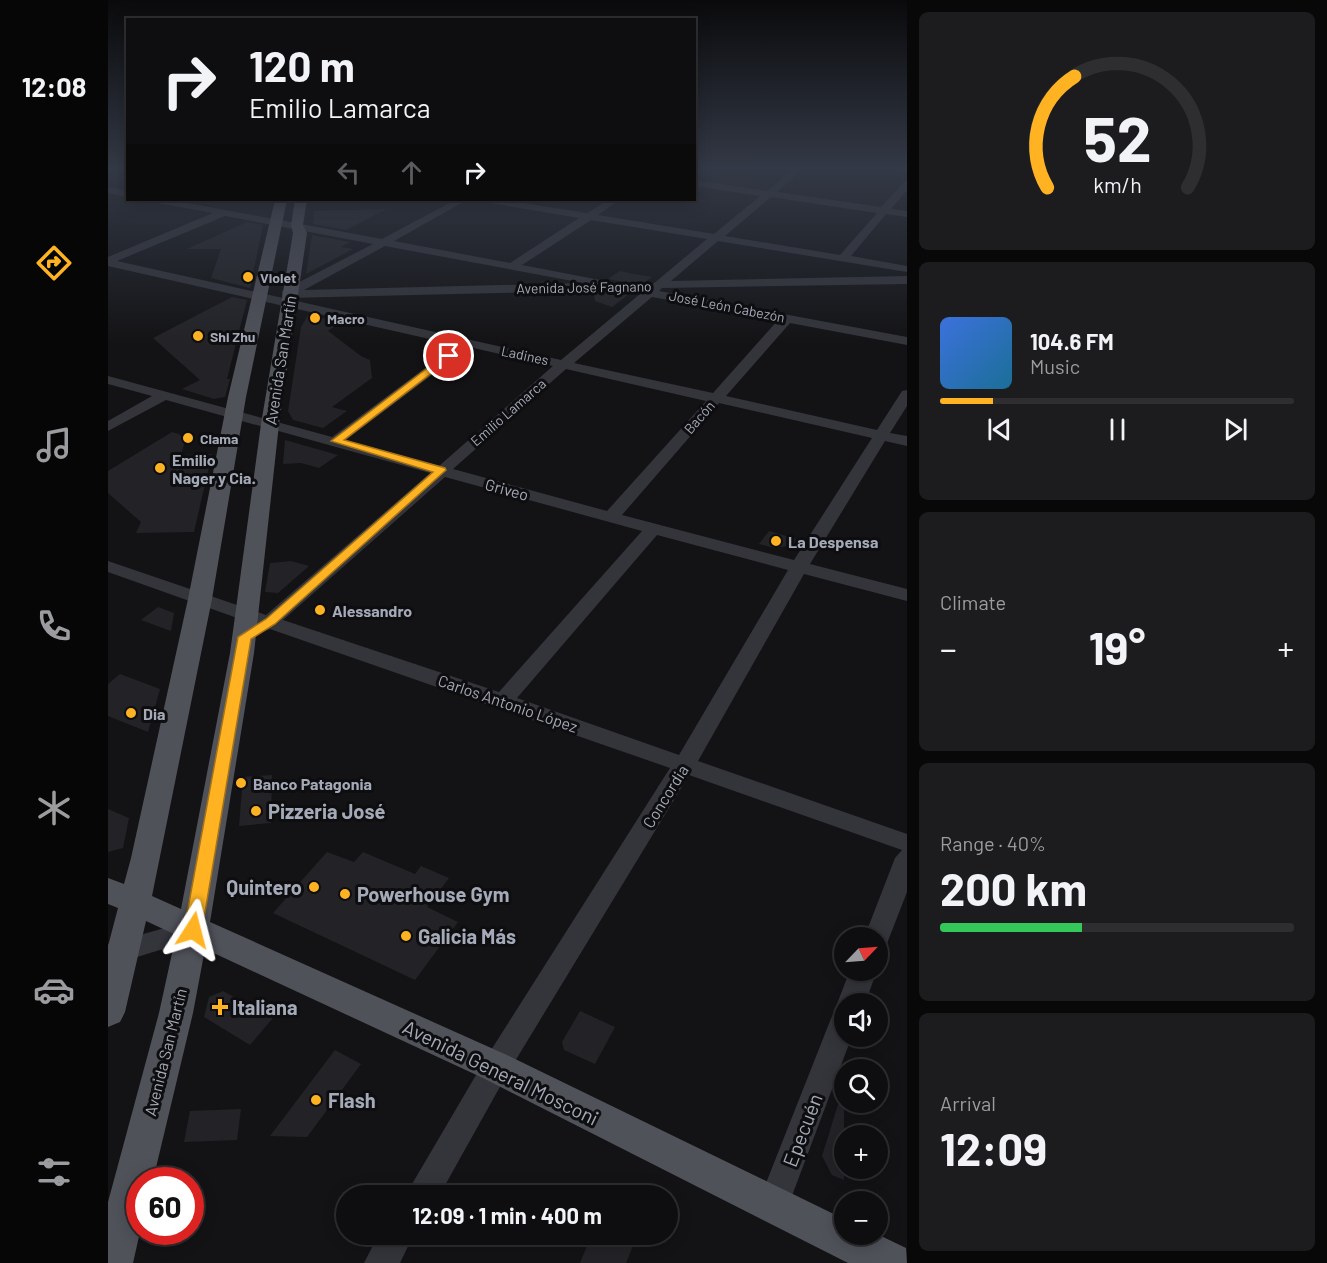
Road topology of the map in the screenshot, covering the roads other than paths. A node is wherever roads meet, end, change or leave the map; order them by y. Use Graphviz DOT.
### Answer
graph roads {
  1 [pos="192,226"];
  2 [pos="275,226"];
  3 [pos="297,226"];
  4 [pos="302,226"];
  5 [pos="414,226"];
  6 [pos="575,226"];
  7 [pos="647,226"];
  8 [pos="731,226"];
  9 [pos="870,226"];
  10 [pos="718,237"];
  11 [pos="386,241"];
  12 [pos="843,258"];
  13 [pos="108,262"];
  14 [pos="514,265"];
  15 [pos="907,280"];
  16 [pos="628,286"];
  17 [pos="655,290"];
  18 [pos="261,297"];
  19 [pos="717,297"];
  20 [pos="289,298"];
  21 [pos="307,306"];
  22 [pos="788,317"];
  23 [pos="907,341"];
  24 [pos="468,342"];
  25 [pos="565,363"];
  26 [pos="108,380"];
  27 [pos="907,394"];
  28 [pos="163,396"];
  29 [pos="715,398"];
  30 [pos="234,414"];
  31 [pos="270,424"];
  32 [pos="108,427"];
  33 [pos="882,435"];
  34 [pos="336,441"];
  35 [pos="907,441"];
  36 [pos="441,470"];
  37 [pos="611,517"];
  38 [pos="653,529"];
  39 [pos="108,566"];
  40 [pos="799,567"];
  41 [pos="907,595"];
  42 [pos="200,599"];
  43 [pos="271,621"];
  44 [pos="246,625"];
  45 [pos="503,701"];
  46 [pos="685,765"];
  47 [pos="907,843"];
  48 [pos="907,858"];
  49 [pos="121,896"];
  50 [pos="880,927"];
  51 [pos="193,930"];
  52 [pos="116,953"];
  53 [pos="108,1012"];
  54 [pos="834,1047"];
  55 [pos="496,1067"];
  56 [pos="427,1185"];
  57 [pos="773,1206"];
  58 [pos="392,1245"];
  59 [pos="112,1263"];
  60 [pos="381,1263"];
  61 [pos="891,1263"];
  1 -- 13 [label="street"];
  2 -- 18 [label="main road, Avenida San Martín"];
  3 -- 20 [label="main road, Avenida San Martín"];
  4 -- 11 [label="street, José León Cabezón"];
  5 -- 11 [label="street"];
  6 -- 14 [label="street"];
  7 -- 10 [label="street"];
  8 -- 10 [label="street, Emilio Lamarca"];
  9 -- 12 [label="street"];
  10 -- 12 [label="street"];
  10 -- 17 [label="street, Emilio Lamarca"];
  11 -- 14 [label="street, José León Cabezón"];
  11 -- 20 [label="street"];
  12 -- 15 [label="street"];
  13 -- 18 [label="street, Ladines"];
  14 -- 16 [label="street, José León Cabezón"];
  15 -- 17 [label="street, Avenida José Fagnano"];
  15 -- 19 [label="street"];
  16 -- 17 [label="street, José León Cabezón"];
  16 -- 20 [label="street, Avenida José Fagnano"];
  17 -- 19 [label="street, José León Cabezón"];
  17 -- 21 [label="street, Avenida José Fagnano"];
  17 -- 25 [label="street, Emilio Lamarca"];
  18 -- 20 [label="street, Ladines"];
  18 -- 30 [label="main road, Avenida San Martín"];
  19 -- 22 [label="street, José León Cabezón"];
  20 -- 21 [label="street, Ladines"];
  20 -- 31 [label="main road, Avenida San Martín"];
  21 -- 24 [label="street, Ladines"];
  22 -- 23 [label="street, José León Cabezón"];
  22 -- 29 [label="street, Bacón"];
  24 -- 25 [label="street, Ladines"];
  24 -- 34 [label="street"];
  25 -- 29 [label="street, Ladines"];
  25 -- 36 [label="street, Emilio Lamarca"];
  26 -- 28 [label="street, Griveo"];
  27 -- 33 [label="street, Concordia"];
  28 -- 30 [label="street, Griveo"];
  28 -- 32 [label="street"];
  29 -- 33 [label="street, Ladines"];
  29 -- 37 [label="street, Bacón"];
  30 -- 31 [label="street, Griveo"];
  30 -- 42 [label="main road, Avenida San Martín"];
  31 -- 34 [label="street, Griveo"];
  31 -- 44 [label="main road, Avenida San Martín"];
  33 -- 35 [label="street, Ladines"];
  33 -- 40 [label="street, Concordia"];
  34 -- 36 [label="street, Griveo"];
  36 -- 37 [label="street, Griveo"];
  36 -- 43 [label="street, Emilio Lamarca"];
  37 -- 38 [label="street, Griveo"];
  38 -- 40 [label="street, Griveo"];
  38 -- 45 [label="street"];
  39 -- 42 [label="street"];
  40 -- 41 [label="street, Griveo"];
  40 -- 46 [label="street, Concordia"];
  42 -- 44 [label="street"];
  42 -- 49 [label="main road, Avenida San Martín"];
  43 -- 44 [label="street, Emilio Lamarca"];
  43 -- 45 [label="street, Carlos Antonio López"];
  44 -- 51 [label="main road, Avenida San Martín"];
  45 -- 46 [label="street, Carlos Antonio López"];
  46 -- 47 [label="street, Carlos Antonio López"];
  46 -- 55 [label="street, Concordia"];
  48 -- 50 [label="street"];
  49 -- 51 [label="main road, Avenida General Mosconi"];
  49 -- 52 [label="main road, Avenida San Martín"];
  51 -- 52 [label="street"];
  51 -- 55 [label="main road, Avenida General Mosconi"];
  51 -- 59 [label="main road, Avenida San Martín"];
  52 -- 53 [label="main road, Avenida San Martín"];
  54 -- 57 [label="street, Epecuén"];
  55 -- 56 [label="street, Concordia"];
  55 -- 57 [label="main road, Avenida General Mosconi"];
  57 -- 61 [label="main road, Avenida General Mosconi"];
  58 -- 60 [label="street"];
}
